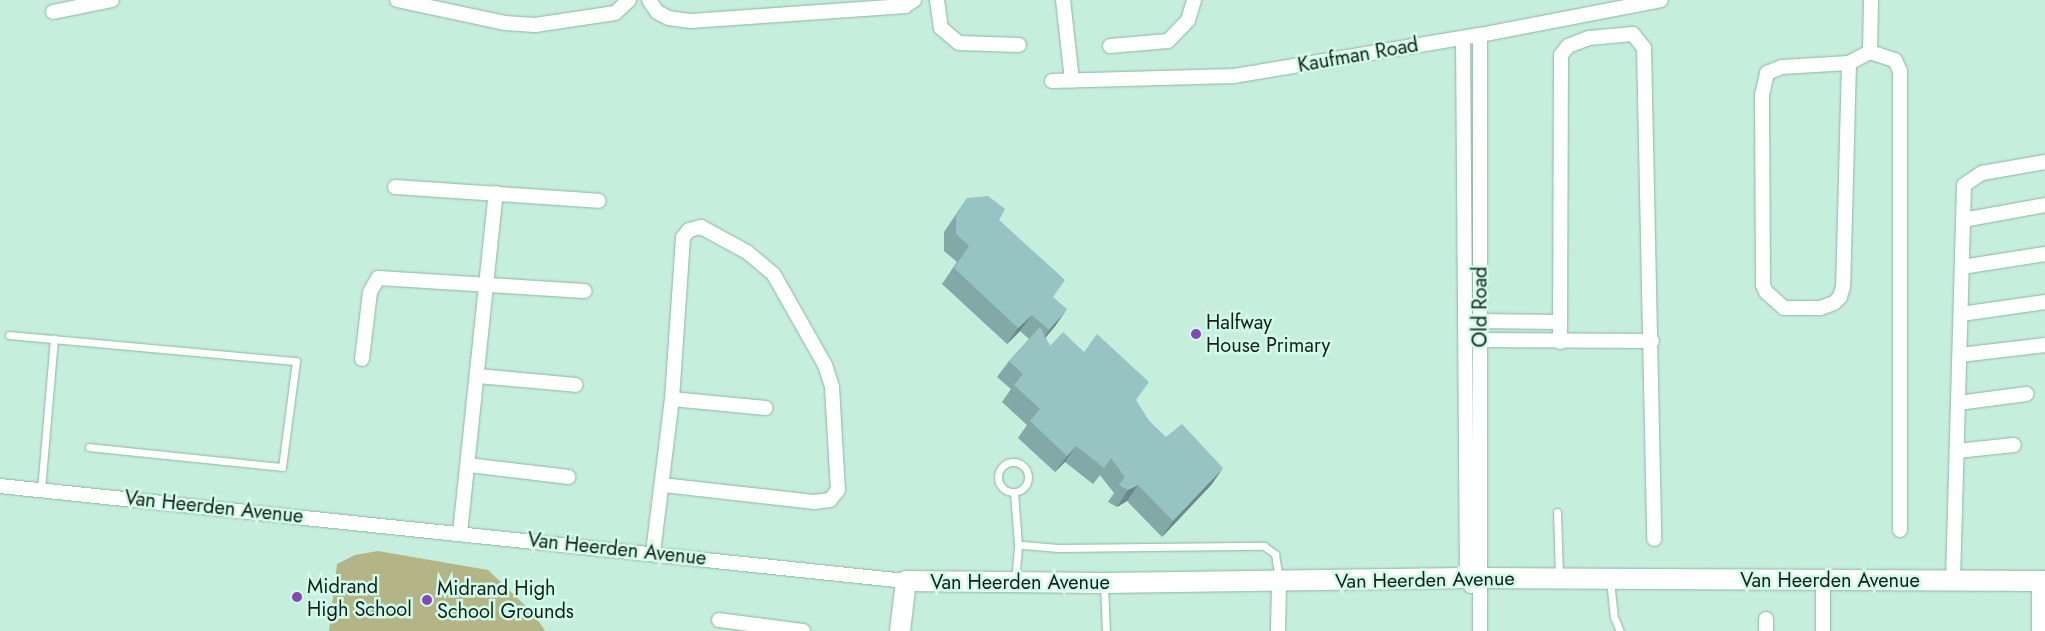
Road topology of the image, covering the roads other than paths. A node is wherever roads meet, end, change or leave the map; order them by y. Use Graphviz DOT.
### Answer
graph roads {
  1 [pos="112,0"];
  2 [pos="397,0"];
  3 [pos="629,0"];
  4 [pos="650,0"];
  5 [pos="914,0"];
  6 [pos="937,0"];
  7 [pos="1063,0"];
  8 [pos="1194,0"];
  9 [pos="1661,0"];
  10 [pos="1871,0"];
  11 [pos="53,12"];
  12 [pos="1480,35"];
  13 [pos="1463,38"];
  14 [pos="1019,45"];
  15 [pos="1110,46"];
  16 [pos="1870,52"];
  17 [pos="1849,63"];
  18 [pos="1072,80"];
  19 [pos="1052,81"];
  20 [pos="2045,162"];
  21 [pos="395,187"];
  22 [pos="496,193"];
  23 [pos="598,202"];
  24 [pos="2045,205"];
  25 [pos="1963,220"];
  26 [pos="2045,254"];
  27 [pos="1962,267"];
  28 [pos="488,282"];
  29 [pos="584,291"];
  30 [pos="2045,302"];
  31 [pos="1961,314"];
  32 [pos="1474,321"];
  33 [pos="1560,322"];
  34 [pos="9,335"];
  35 [pos="54,339"];
  36 [pos="1474,340"];
  37 [pos="1652,341"];
  38 [pos="1560,342"];
  39 [pos="2045,345"];
  40 [pos="1960,355"];
  41 [pos="362,359"];
  42 [pos="478,376"];
  43 [pos="576,385"];
  44 [pos="2026,394"];
  45 [pos="672,399"];
  46 [pos="1958,403"];
  47 [pos="766,408"];
  48 [pos="2014,445"];
  49 [pos="89,447"];
  50 [pos="1957,451"];
  51 [pos="468,465"];
  52 [pos="568,477"];
  53 [pos="662,485"];
  54 [pos="0,486"];
  55 [pos="41,490"];
  56 [pos="1014,492"];
  57 [pos="1558,512"];
  58 [pos="1900,530"];
  59 [pos="460,533"];
  60 [pos="1654,539"];
  61 [pos="1018,545"];
  62 [pos="653,553"];
  63 [pos="1558,579"];
  64 [pos="1610,579"];
  65 [pos="1954,580"];
  66 [pos="906,581"];
  67 [pos="1822,581"];
  68 [pos="2042,581"];
  69 [pos="1279,582"];
  70 [pos="1104,583"];
  71 [pos="1014,584"];
  72 [pos="1475,585"];
  73 [pos="719,620"];
  74 [pos="803,631"];
  75 [pos="900,631"];
  76 [pos="1106,631"];
  77 [pos="1278,631"];
  78 [pos="1480,631"];
  79 [pos="1620,631"];
  80 [pos="1823,631"];
  81 [pos="2039,631"];
  1 -- 11 [label="street"];
  2 -- 3 [label="street"];
  4 -- 5 [label="street"];
  6 -- 14 [label="street"];
  7 -- 18 [label="street"];
  8 -- 15 [label="street"];
  9 -- 12 [label="street, Kaufman Road"];
  10 -- 16 [label="street"];
  12 -- 13 [label="street, Kaufman Road"];
  12 -- 32 [label="street, Old Road"];
  13 -- 18 [label="street, Kaufman Road"];
  13 -- 32 [label="street, Old Road"];
  16 -- 17 [label="street"];
  16 -- 58 [label="street"];
  17 -- 17 [label="street"];
  18 -- 19 [label="street, Kaufman Road"];
  20 -- 25 [label="street"];
  21 -- 22 [label="street"];
  22 -- 23 [label="street"];
  22 -- 28 [label="street"];
  24 -- 25 [label="street"];
  25 -- 27 [label="street"];
  26 -- 27 [label="street"];
  27 -- 31 [label="street"];
  28 -- 29 [label="street"];
  28 -- 41 [label="street"];
  28 -- 42 [label="street"];
  30 -- 31 [label="street"];
  31 -- 40 [label="street"];
  32 -- 33 [label="street"];
  32 -- 36 [label="street, Old Road"];
  33 -- 37 [label="street"];
  33 -- 38 [label="street"];
  34 -- 35 [label="lane"];
  35 -- 49 [label="lane"];
  35 -- 55 [label="lane"];
  36 -- 38 [label="street"];
  36 -- 72 [label="street, Old Road"];
  37 -- 38 [label="street"];
  37 -- 60 [label="street"];
  39 -- 40 [label="street"];
  40 -- 46 [label="street"];
  42 -- 43 [label="street"];
  42 -- 51 [label="street"];
  44 -- 46 [label="street"];
  45 -- 47 [label="street"];
  45 -- 53 [label="street"];
  45 -- 53 [label="street"];
  46 -- 50 [label="street"];
  48 -- 50 [label="street"];
  50 -- 65 [label="street"];
  51 -- 52 [label="street"];
  51 -- 59 [label="street"];
  53 -- 62 [label="street"];
  54 -- 55 [label="street, Van Heerden Avenue"];
  55 -- 59 [label="street, Van Heerden Avenue"];
  56 -- 56 [label="lane"];
  56 -- 61 [label="lane"];
  57 -- 63 [label="lane"];
  59 -- 62 [label="street, Van Heerden Avenue"];
  61 -- 69 [label="lane"];
  61 -- 71 [label="lane"];
  62 -- 66 [label="street, Van Heerden Avenue"];
  63 -- 64 [label="street, Van Heerden Avenue"];
  63 -- 72 [label="street, Van Heerden Avenue"];
  64 -- 67 [label="street, Van Heerden Avenue"];
  64 -- 79 [label="lane"];
  65 -- 67 [label="street, Van Heerden Avenue"];
  65 -- 68 [label="street, Van Heerden Avenue"];
  66 -- 71 [label="street, Van Heerden Avenue"];
  66 -- 75 [label="street"];
  67 -- 80 [label="street"];
  68 -- 81 [label="street"];
  69 -- 70 [label="street, Van Heerden Avenue"];
  69 -- 72 [label="street, Van Heerden Avenue"];
  69 -- 77 [label="street"];
  70 -- 71 [label="street, Van Heerden Avenue"];
  70 -- 76 [label="lane"];
  72 -- 78 [label="street, Old Road"];
  73 -- 74 [label="street"];
}
